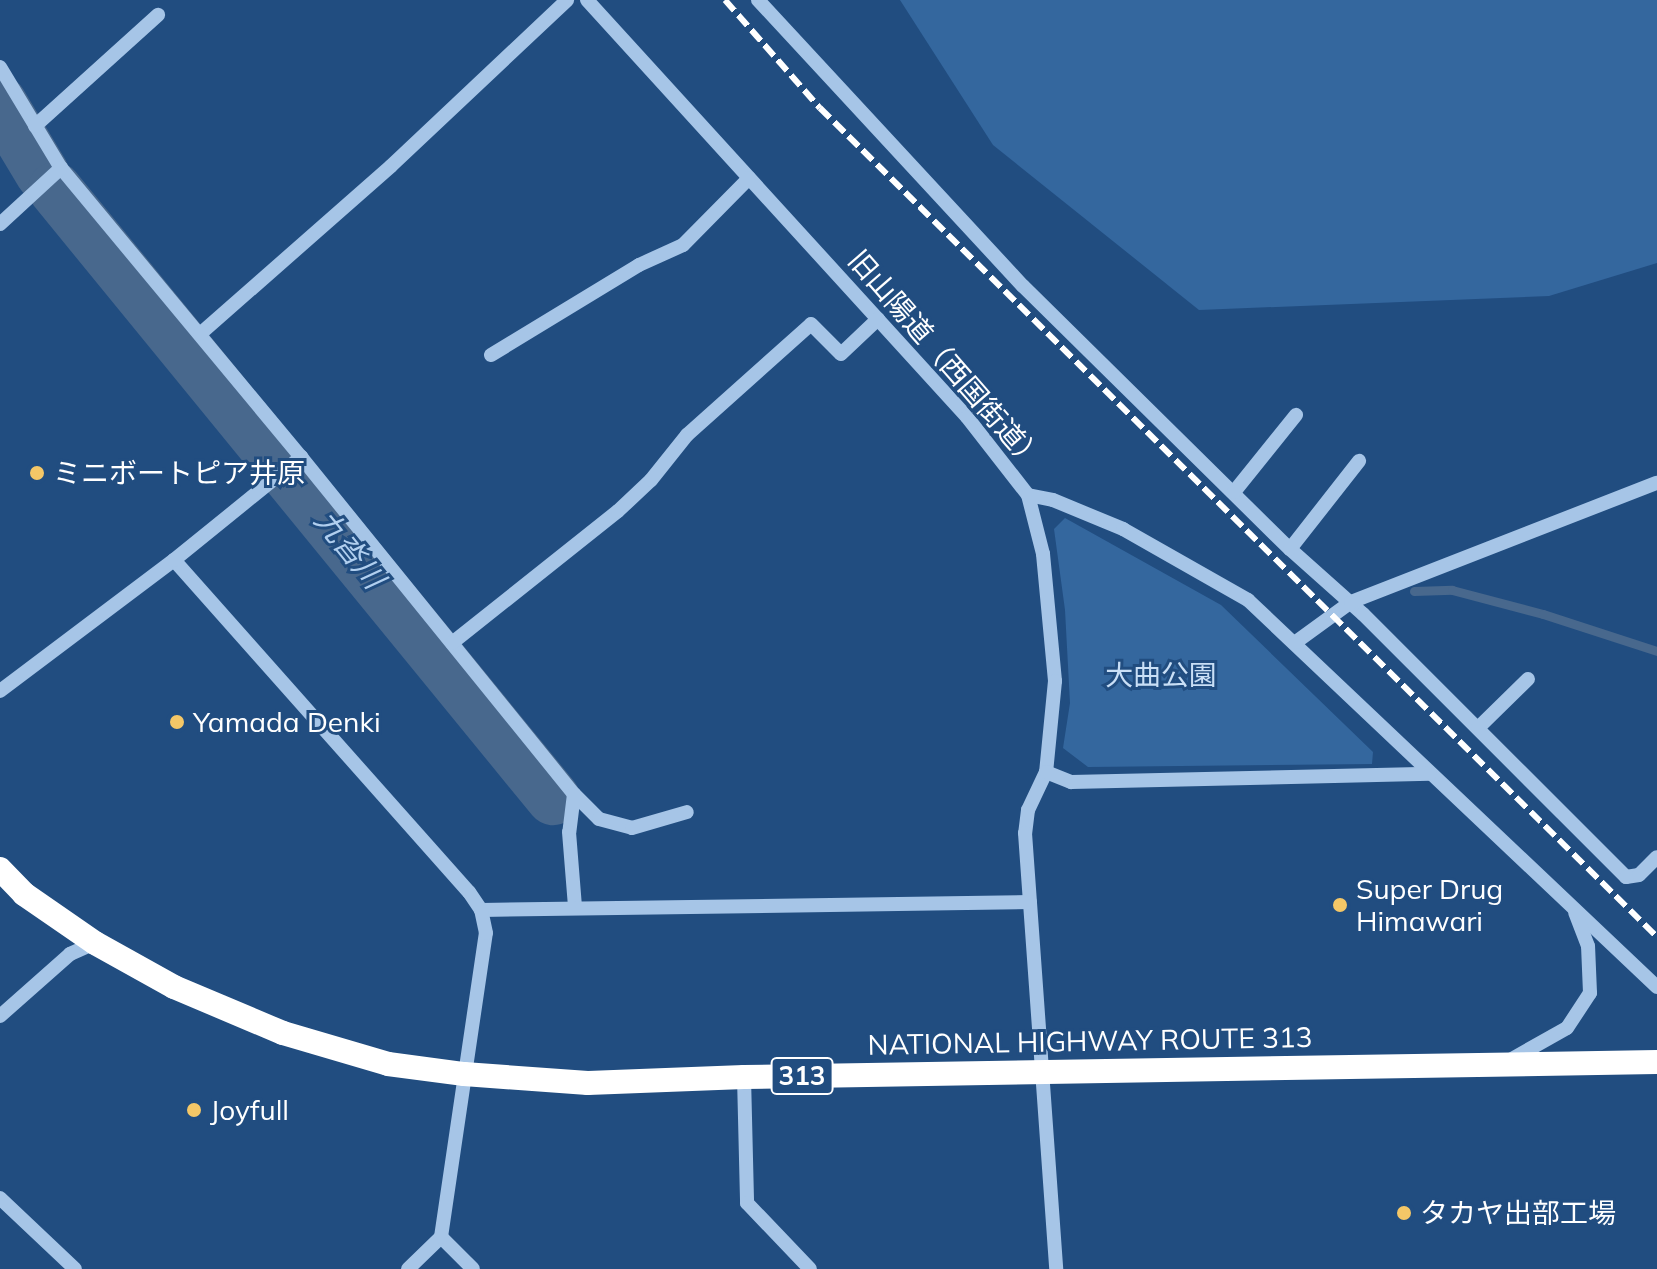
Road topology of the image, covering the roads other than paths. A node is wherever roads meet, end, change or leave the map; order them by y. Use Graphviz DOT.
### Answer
graph roads {
  1 [pos="567,0"];
  2 [pos="587,0"];
  3 [pos="758,0"];
  4 [pos="158,15"];
  5 [pos="0,67"];
  6 [pos="35,126"];
  7 [pos="61,168"];
  8 [pos="749,178"];
  9 [pos="0,224"];
  10 [pos="878,319"];
  11 [pos="200,334"];
  12 [pos="491,355"];
  13 [pos="1296,415"];
  14 [pos="301,457"];
  15 [pos="1359,461"];
  16 [pos="1657,483"];
  17 [pos="1234,492"];
  18 [pos="1028,495"];
  19 [pos="1290,549"];
  20 [pos="174,560"];
  21 [pos="1351,602"];
  22 [pos="1296,642"];
  23 [pos="452,643"];
  24 [pos="1528,679"];
  25 [pos="0,691"];
  26 [pos="1478,728"];
  27 [pos="1046,772"];
  28 [pos="1430,774"];
  29 [pos="574,794"];
  30 [pos="687,812"];
  31 [pos="1657,857"];
  32 [pos="0,869"];
  33 [pos="1030,902"];
  34 [pos="575,906"];
  35 [pos="1573,907"];
  36 [pos="481,910"];
  37 [pos="95,943"];
  38 [pos="1657,987"];
  39 [pos="0,1016"];
  40 [pos="1657,1062"];
  41 [pos="1503,1064"];
  42 [pos="1044,1073"];
  43 [pos="464,1074"];
  44 [pos="744,1077"];
  45 [pos="0,1198"];
  46 [pos="441,1237"];
  47 [pos="75,1269"];
  48 [pos="408,1269"];
  49 [pos="473,1269"];
  50 [pos="810,1269"];
  51 [pos="1056,1269"];
  1 -- 11 [label="street"];
  2 -- 8 [label="street, 旧山陽道（西国街道）"];
  3 -- 17 [label="street"];
  4 -- 6 [label="street"];
  5 -- 6 [label="street"];
  6 -- 7 [label="street"];
  7 -- 9 [label="street"];
  7 -- 11 [label="street"];
  8 -- 10 [label="street, 旧山陽道（西国街道）"];
  8 -- 12 [label="street"];
  10 -- 18 [label="street, 旧山陽道（西国街道）"];
  10 -- 23 [label="street"];
  11 -- 14 [label="street"];
  13 -- 17 [label="street"];
  14 -- 20 [label="street"];
  14 -- 23 [label="street"];
  15 -- 19 [label="street"];
  16 -- 21 [label="street"];
  17 -- 19 [label="street"];
  18 -- 22 [label="street"];
  18 -- 27 [label="street, 旧山陽道（西国街道）"];
  19 -- 21 [label="street"];
  20 -- 25 [label="street"];
  20 -- 36 [label="street"];
  21 -- 22 [label="street"];
  21 -- 26 [label="street"];
  22 -- 28 [label="street"];
  23 -- 29 [label="street"];
  24 -- 26 [label="street"];
  26 -- 31 [label="street"];
  27 -- 28 [label="street"];
  27 -- 33 [label="street, 旧山陽道（西国街道）"];
  28 -- 35 [label="street"];
  29 -- 30 [label="street"];
  29 -- 34 [label="street"];
  32 -- 37 [label="highway, NATIONAL HIGHWAY ROUTE 313 / 313"];
  33 -- 34 [label="street"];
  33 -- 42 [label="street, 旧山陽道（西国街道）"];
  34 -- 36 [label="street"];
  35 -- 38 [label="street"];
  35 -- 41 [label="street"];
  36 -- 43 [label="street"];
  37 -- 39 [label="street"];
  37 -- 43 [label="highway, NATIONAL HIGHWAY ROUTE 313 / 313"];
  40 -- 41 [label="highway, NATIONAL HIGHWAY ROUTE 313 / 313"];
  41 -- 42 [label="highway, NATIONAL HIGHWAY ROUTE 313 / 313"];
  42 -- 44 [label="highway, NATIONAL HIGHWAY ROUTE 313 / 313"];
  42 -- 51 [label="street, 旧山陽道（西国街道）"];
  43 -- 44 [label="highway, NATIONAL HIGHWAY ROUTE 313 / 313"];
  43 -- 46 [label="street"];
  44 -- 50 [label="street"];
  45 -- 47 [label="street"];
  46 -- 48 [label="street"];
  46 -- 49 [label="street"];
}
